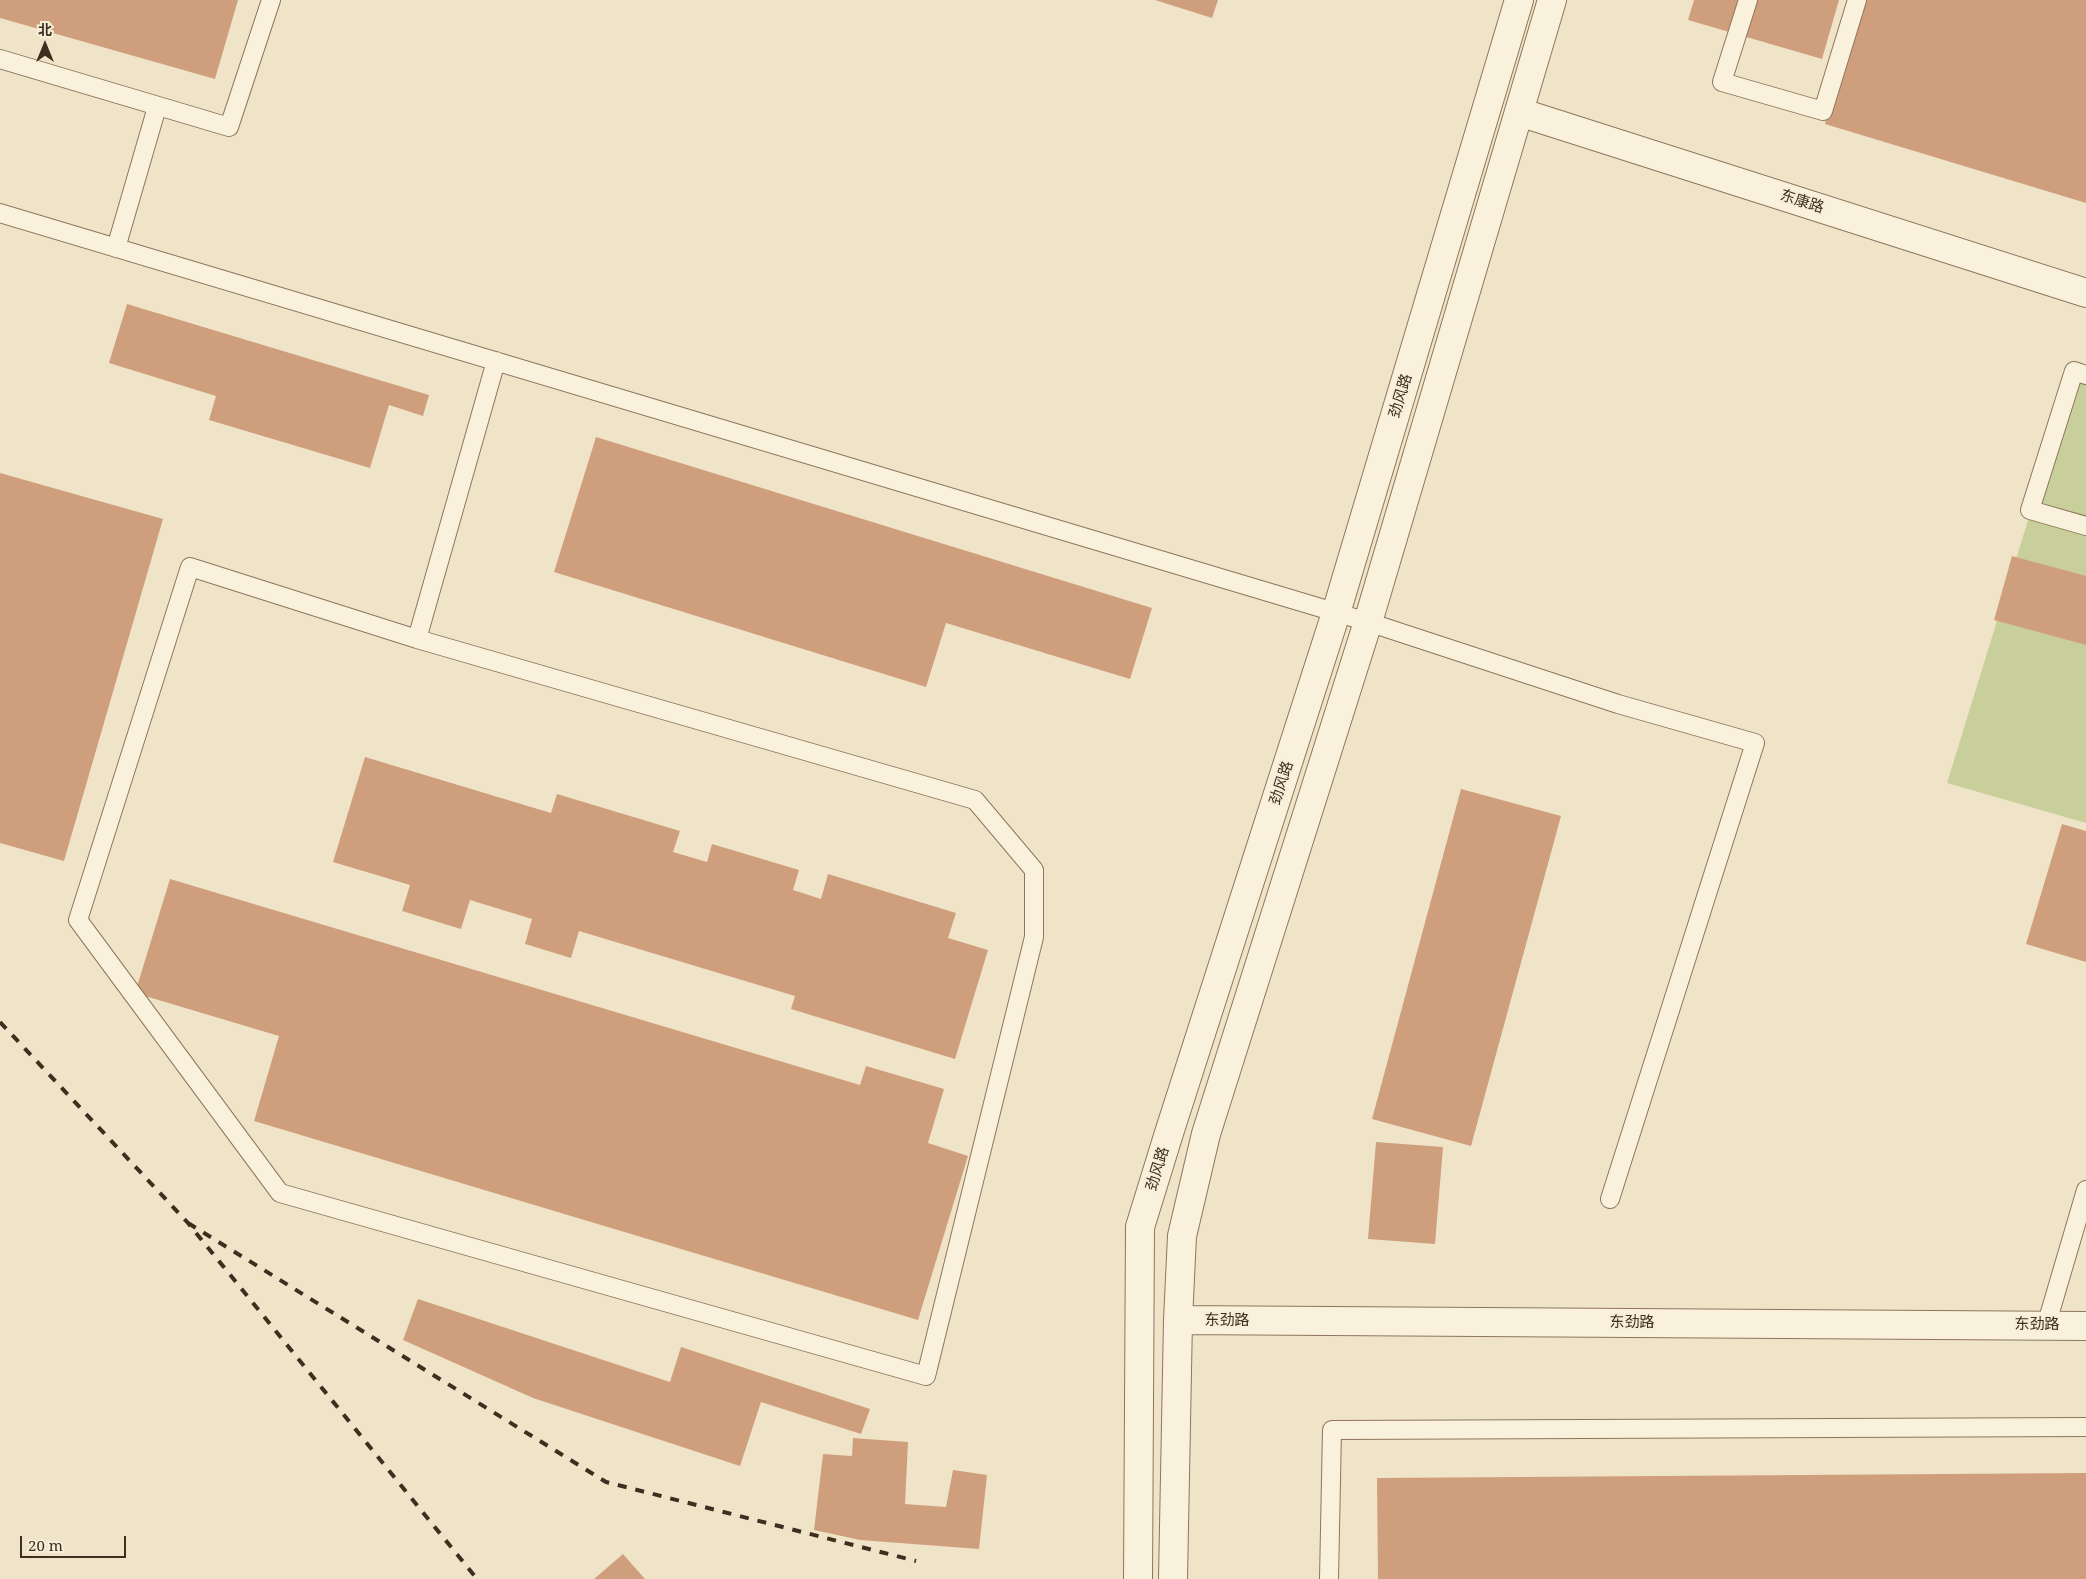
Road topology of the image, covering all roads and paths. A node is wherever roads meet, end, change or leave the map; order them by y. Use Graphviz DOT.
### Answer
graph roads {
  1 [pos="271,0"];
  2 [pos="1519,0"];
  3 [pos="1552,0"];
  4 [pos="1748,0"];
  5 [pos="1857,0"];
  6 [pos="0,59"];
  7 [pos="157,107"];
  8 [pos="1519,112"];
  9 [pos="0,213"];
  10 [pos="116,248"];
  11 [pos="2086,293"];
  12 [pos="496,361"];
  13 [pos="2086,374"];
  14 [pos="2086,526"];
  15 [pos="1336,613"];
  16 [pos="1368,622"];
  17 [pos="417,639"];
  18 [pos="2086,1190"];
  19 [pos="1610,1199"];
  20 [pos="1178,1320"];
  21 [pos="2046,1326"];
  22 [pos="2086,1326"];
  23 [pos="2086,1427"];
  24 [pos="1138,1579"];
  25 [pos="1173,1579"];
  26 [pos="1329,1579"];
  1 -- 7 [label="lane"];
  2 -- 15 [label="street, 劲风路"];
  3 -- 8 [label="street"];
  4 -- 5 [label="lane"];
  6 -- 7 [label="lane"];
  7 -- 10 [label="lane"];
  8 -- 11 [label="street, 东康路"];
  8 -- 16 [label="street"];
  9 -- 10 [label="lane"];
  10 -- 12 [label="lane"];
  12 -- 15 [label="lane"];
  12 -- 17 [label="lane"];
  13 -- 14 [label="lane"];
  15 -- 16 [label="lane"];
  15 -- 24 [label="street, 劲风路"];
  16 -- 19 [label="lane"];
  16 -- 20 [label="street"];
  17 -- 17 [label="lane"];
  18 -- 21 [label="lane"];
  20 -- 21 [label="street, 东劲路"];
  20 -- 25 [label="street"];
  21 -- 22 [label="street, 东劲路"];
  23 -- 26 [label="lane"];
}
